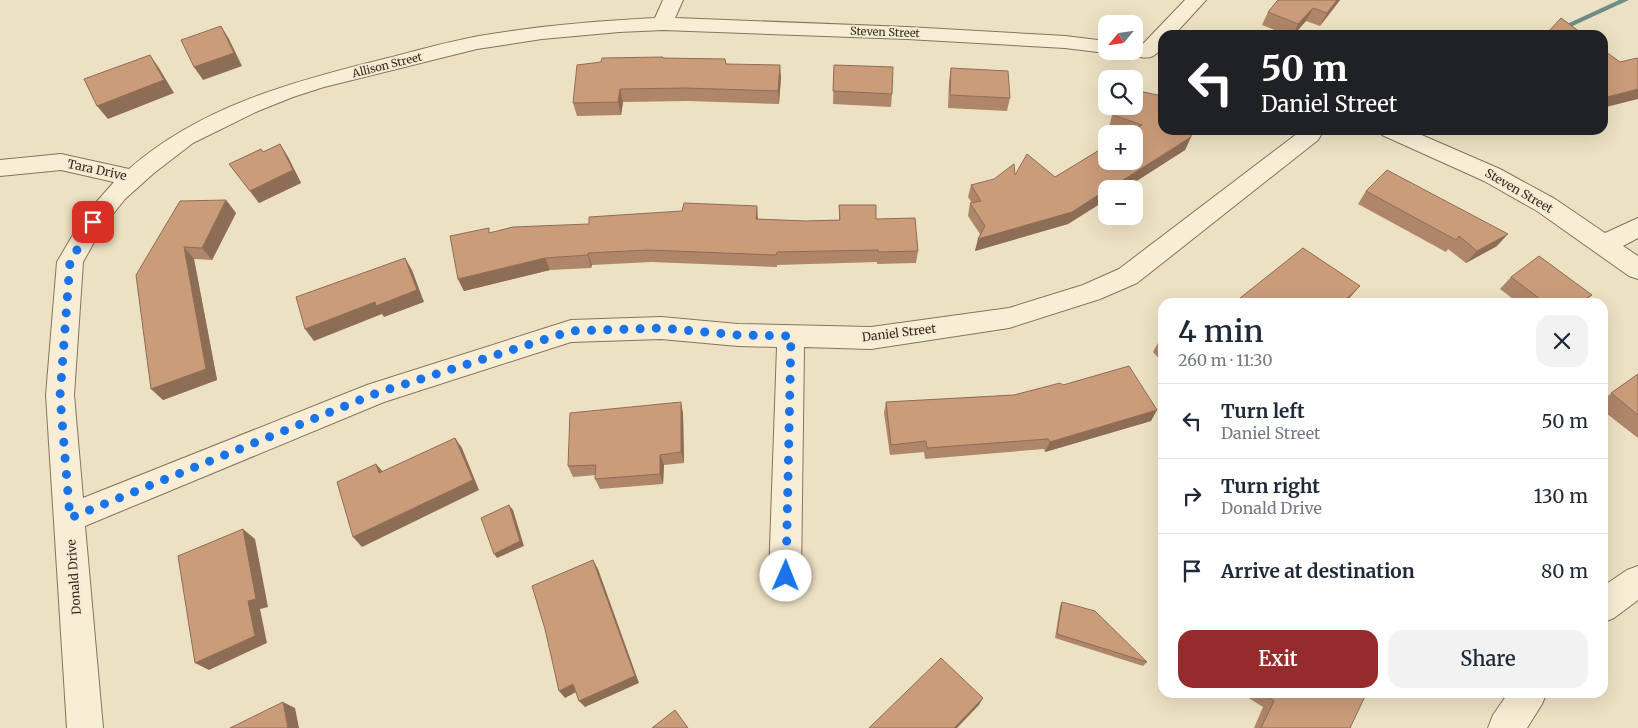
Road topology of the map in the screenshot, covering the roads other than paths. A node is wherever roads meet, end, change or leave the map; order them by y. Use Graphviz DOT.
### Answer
graph roads {
  1 [pos="673,0"];
  2 [pos="1196,0"];
  3 [pos="664,24"];
  4 [pos="1169,30"];
  5 [pos="1158,42"];
  6 [pos="1098,46"];
  7 [pos="1148,53"];
  8 [pos="1310,135"];
  9 [pos="1401,135"];
  10 [pos="0,168"];
  11 [pos="134,178"];
  12 [pos="1638,227"];
  13 [pos="1603,245"];
  14 [pos="1638,269"];
  15 [pos="791,336"];
  16 [pos="70,518"];
  17 [pos="786,576"];
  18 [pos="1638,581"];
  19 [pos="1608,603"];
  20 [pos="1526,698"];
  21 [pos="85,728"];
  22 [pos="1506,728"];
  1 -- 3 [label="street"];
  2 -- 4 [label="street"];
  3 -- 6 [label="street, Steven Street"];
  3 -- 11 [label="street, Allison Street"];
  5 -- 7 [label="street"];
  8 -- 15 [label="street, Daniel Street"];
  9 -- 13 [label="street, Steven Street"];
  10 -- 11 [label="street, Tara Drive"];
  11 -- 16 [label="street, Donald Drive"];
  12 -- 13 [label="street"];
  13 -- 14 [label="street, Steven Street"];
  15 -- 16 [label="street, Daniel Street"];
  15 -- 17 [label="street"];
  16 -- 21 [label="street, Donald Drive"];
  18 -- 19 [label="street"];
  20 -- 22 [label="street"];
}
